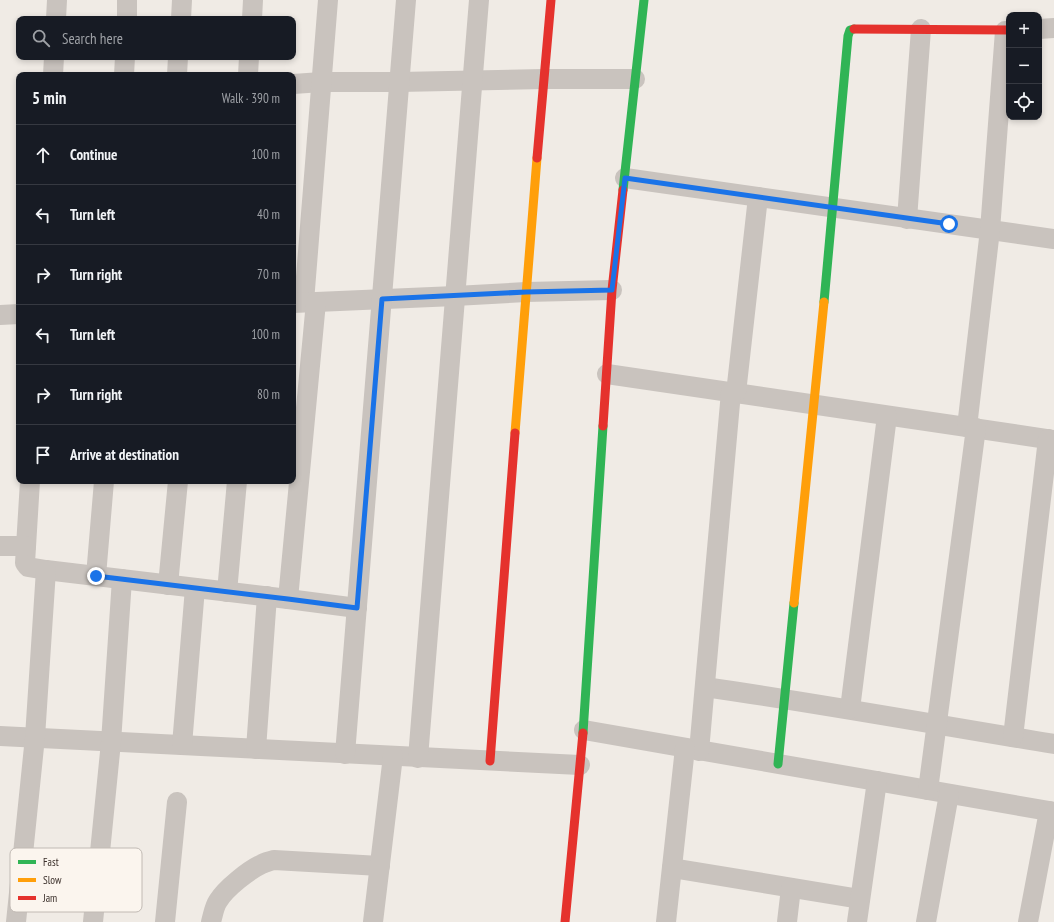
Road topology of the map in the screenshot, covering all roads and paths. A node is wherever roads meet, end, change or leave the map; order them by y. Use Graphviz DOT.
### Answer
graph roads {
  1 [pos="57,0"];
  2 [pos="128,0"];
  3 [pos="182,0"];
  4 [pos="253,0"];
  5 [pos="328,0"];
  6 [pos="406,0"];
  7 [pos="479,0"];
  8 [pos="550,0"];
  9 [pos="644,0"];
  10 [pos="56,16"];
  11 [pos="127,16"];
  12 [pos="181,16"];
  13 [pos="252,16"];
  14 [pos="1054,28"];
  15 [pos="921,29"];
  16 [pos="1042,29"];
  17 [pos="1006,30"];
  18 [pos="1006,42"];
  19 [pos="54,60"];
  20 [pos="125,60"];
  21 [pos="178,60"];
  22 [pos="249,60"];
  23 [pos="53,72"];
  24 [pos="124,72"];
  25 [pos="177,72"];
  26 [pos="248,72"];
  27 [pos="544,79"];
  28 [pos="635,79"];
  29 [pos="472,80"];
  30 [pos="322,82"];
  31 [pos="399,82"];
  32 [pos="296,84"];
  33 [pos="625,178"];
  34 [pos="758,197"];
  35 [pos="833,208"];
  36 [pos="907,219"];
  37 [pos="990,230"];
  38 [pos="1054,240"];
  39 [pos="612,290"];
  40 [pos="526,292"];
  41 [pos="455,296"];
  42 [pos="382,299"];
  43 [pos="304,302"];
  44 [pos="16,314"];
  45 [pos="0,315"];
  46 [pos="607,374"];
  47 [pos="734,393"];
  48 [pos="814,405"];
  49 [pos="888,416"];
  50 [pos="972,428"];
  51 [pos="1051,439"];
  52 [pos="296,450"];
  53 [pos="30,484"];
  54 [pos="104,484"];
  55 [pos="178,484"];
  56 [pos="237,484"];
  57 [pos="294,484"];
  58 [pos="0,546"];
  59 [pos="26,546"];
  60 [pos="46,570"];
  61 [pos="96,576"];
  62 [pos="122,579"];
  63 [pos="168,585"];
  64 [pos="195,588"];
  65 [pos="227,592"];
  66 [pos="267,596"];
  67 [pos="288,599"];
  68 [pos="357,608"];
  69 [pos="705,687"];
  70 [pos="785,698"];
  71 [pos="850,710"];
  72 [pos="937,725"];
  73 [pos="584,730"];
  74 [pos="0,736"];
  75 [pos="35,737"];
  76 [pos="1013,737"];
  77 [pos="111,742"];
  78 [pos="1054,744"];
  79 [pos="182,745"];
  80 [pos="256,749"];
  81 [pos="692,749"];
  82 [pos="345,754"];
  83 [pos="394,756"];
  84 [pos="418,758"];
  85 [pos="490,761"];
  86 [pos="778,764"];
  87 [pos="580,765"];
  88 [pos="877,781"];
  89 [pos="928,790"];
  90 [pos="949,794"];
  91 [pos="177,802"];
  92 [pos="1051,812"];
  93 [pos="24,848"];
  94 [pos="100,848"];
  95 [pos="380,866"];
  96 [pos="672,868"];
  97 [pos="792,888"];
  98 [pos="860,899"];
  99 [pos="17,912"];
  100 [pos="94,912"];
  101 [pos="16,922"];
  102 [pos="93,922"];
  103 [pos="165,922"];
  104 [pos="211,922"];
  105 [pos="373,922"];
  106 [pos="565,922"];
  107 [pos="666,922"];
  108 [pos="787,922"];
  109 [pos="857,922"];
  110 [pos="926,922"];
  111 [pos="1028,922"];
  1 -- 10 [label="street"];
  2 -- 11 [label="street"];
  3 -- 12 [label="street"];
  4 -- 13 [label="street"];
  5 -- 30 [label="street"];
  6 -- 31 [label="street"];
  7 -- 29 [label="street"];
  8 -- 27 [label="street"];
  9 -- 28 [label="street"];
  14 -- 16 [label="street"];
  15 -- 17 [label="street"];
  15 -- 35 [label="street"];
  15 -- 36 [label="street"];
  18 -- 37 [label="street"];
  19 -- 23 [label="street"];
  20 -- 24 [label="street"];
  21 -- 25 [label="street"];
  22 -- 26 [label="street"];
  27 -- 28 [label="street"];
  27 -- 29 [label="street"];
  27 -- 40 [label="street"];
  28 -- 33 [label="street"];
  29 -- 31 [label="street"];
  29 -- 41 [label="street"];
  30 -- 31 [label="street"];
  30 -- 32 [label="street"];
  30 -- 43 [label="street"];
  31 -- 42 [label="street"];
  33 -- 34 [label="street"];
  33 -- 39 [label="street"];
  34 -- 35 [label="street"];
  34 -- 47 [label="street"];
  35 -- 36 [label="street"];
  35 -- 48 [label="street"];
  36 -- 37 [label="street"];
  37 -- 38 [label="street"];
  37 -- 50 [label="street"];
  39 -- 40 [label="street"];
  39 -- 46 [label="street"];
  40 -- 41 [label="street"];
  40 -- 85 [label="street"];
  41 -- 42 [label="street"];
  41 -- 84 [label="street"];
  42 -- 43 [label="street"];
  42 -- 68 [label="street"];
  43 -- 52 [label="street"];
  44 -- 45 [label="street"];
  46 -- 47 [label="street"];
  46 -- 73 [label="street"];
  47 -- 48 [label="street"];
  47 -- 69 [label="street"];
  48 -- 49 [label="street"];
  48 -- 70 [label="street"];
  49 -- 50 [label="street"];
  49 -- 71 [label="street"];
  50 -- 51 [label="street"];
  50 -- 72 [label="street"];
  51 -- 76 [label="street"];
  53 -- 59 [label="street"];
  54 -- 61 [label="street"];
  55 -- 63 [label="street"];
  56 -- 65 [label="street"];
  57 -- 67 [label="street"];
  58 -- 59 [label="street"];
  59 -- 60 [label="street"];
  60 -- 61 [label="street"];
  60 -- 75 [label="street"];
  61 -- 62 [label="street"];
  62 -- 63 [label="street"];
  62 -- 77 [label="street"];
  63 -- 64 [label="street"];
  64 -- 65 [label="street"];
  64 -- 79 [label="street"];
  65 -- 66 [label="street"];
  66 -- 67 [label="street"];
  66 -- 80 [label="street"];
  67 -- 68 [label="street"];
  68 -- 82 [label="street"];
  69 -- 70 [label="street"];
  69 -- 81 [label="street"];
  70 -- 71 [label="street"];
  70 -- 86 [label="street"];
  71 -- 72 [label="street"];
  72 -- 76 [label="street"];
  72 -- 89 [label="street"];
  73 -- 81 [label="street"];
  73 -- 87 [label="street"];
  74 -- 75 [label="street"];
  75 -- 77 [label="street"];
  75 -- 93 [label="street"];
  76 -- 78 [label="street"];
  77 -- 79 [label="street"];
  77 -- 94 [label="street"];
  79 -- 80 [label="street"];
  80 -- 82 [label="street"];
  81 -- 86 [label="street"];
  81 -- 96 [label="street"];
  82 -- 83 [label="street"];
  83 -- 84 [label="street"];
  83 -- 95 [label="street"];
  84 -- 85 [label="street"];
  85 -- 87 [label="street"];
  86 -- 88 [label="street"];
  87 -- 106 [label="street"];
  88 -- 89 [label="street"];
  88 -- 98 [label="street"];
  89 -- 90 [label="street"];
  90 -- 92 [label="street"];
  90 -- 110 [label="street"];
  91 -- 103 [label="street"];
  92 -- 111 [label="street"];
  95 -- 104 [label="street"];
  95 -- 105 [label="street"];
  96 -- 97 [label="street"];
  96 -- 107 [label="street"];
  97 -- 98 [label="street"];
  97 -- 108 [label="street"];
  98 -- 109 [label="street"];
  99 -- 101 [label="street"];
  100 -- 102 [label="street"];
}
